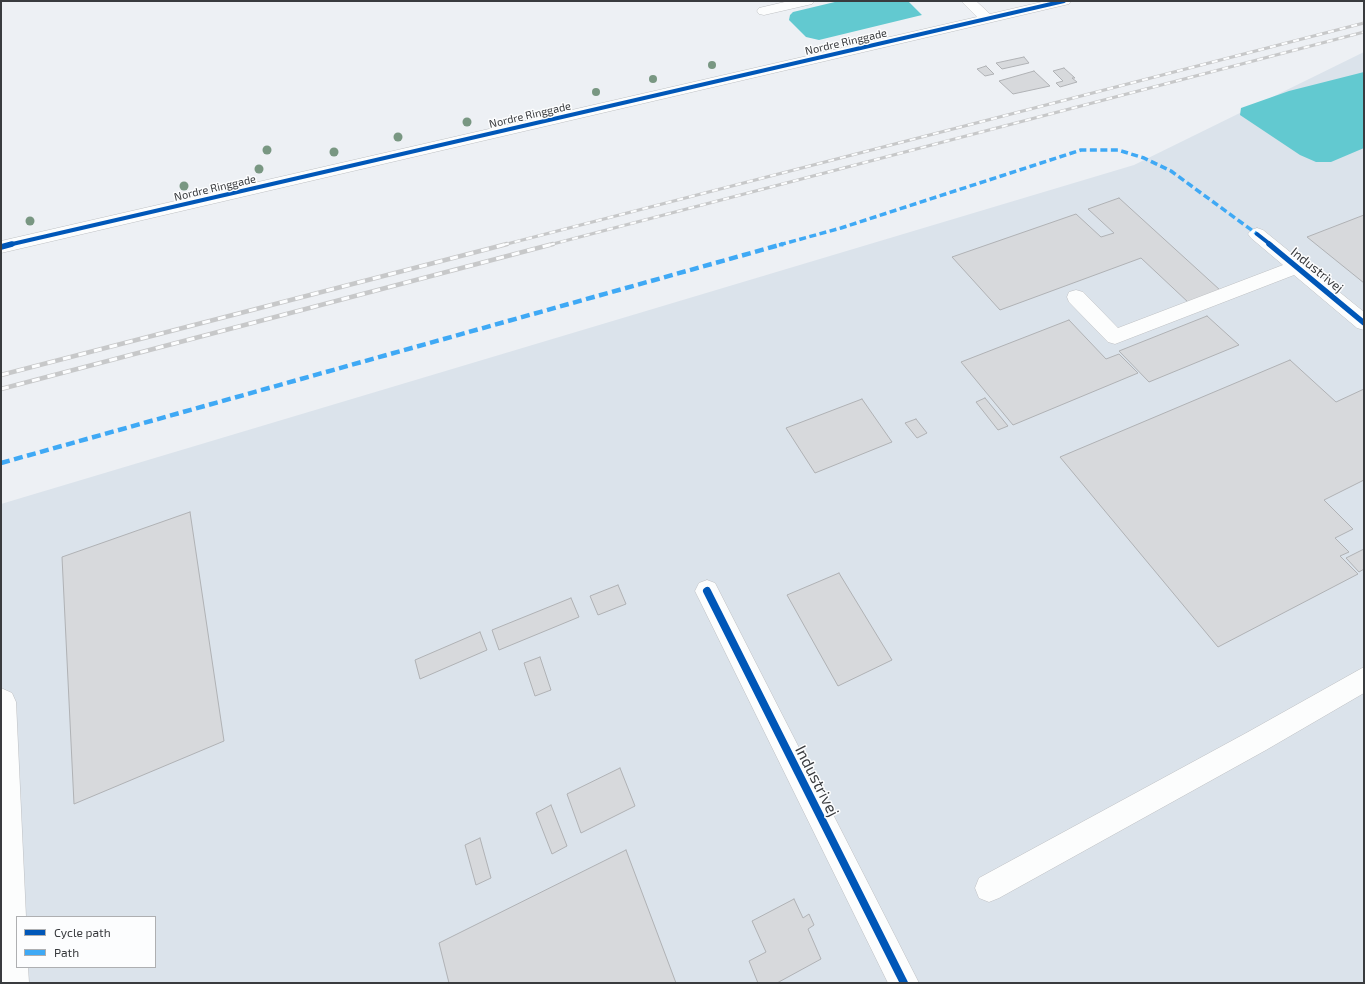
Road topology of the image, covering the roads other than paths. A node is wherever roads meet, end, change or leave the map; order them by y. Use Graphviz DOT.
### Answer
graph roads {
  1 [pos="808,1"];
  2 [pos="968,1"];
  3 [pos="1064,1"];
  4 [pos="764,11"];
  5 [pos="988,19"];
  6 [pos="1257,234"];
  7 [pos="1,247"];
  8 [pos="1297,267"];
  9 [pos="1076,297"];
  10 [pos="1360,313"];
  11 [pos="707,591"];
  12 [pos="1364,679"];
  13 [pos="1,701"];
  14 [pos="989,888"];
  15 [pos="896,980"];
  16 [pos="14,983"];
  1 -- 4 [label="street"];
  2 -- 5 [label="street"];
  3 -- 5 [label="street, Nordre Ringgade"];
  5 -- 7 [label="street, Nordre Ringgade"];
  6 -- 8 [label="street, Industrivej"];
  8 -- 9 [label="street"];
  8 -- 10 [label="street, Industrivej"];
  11 -- 15 [label="street, Industrivej"];
  12 -- 14 [label="street"];
  13 -- 16 [label="street"];
}
